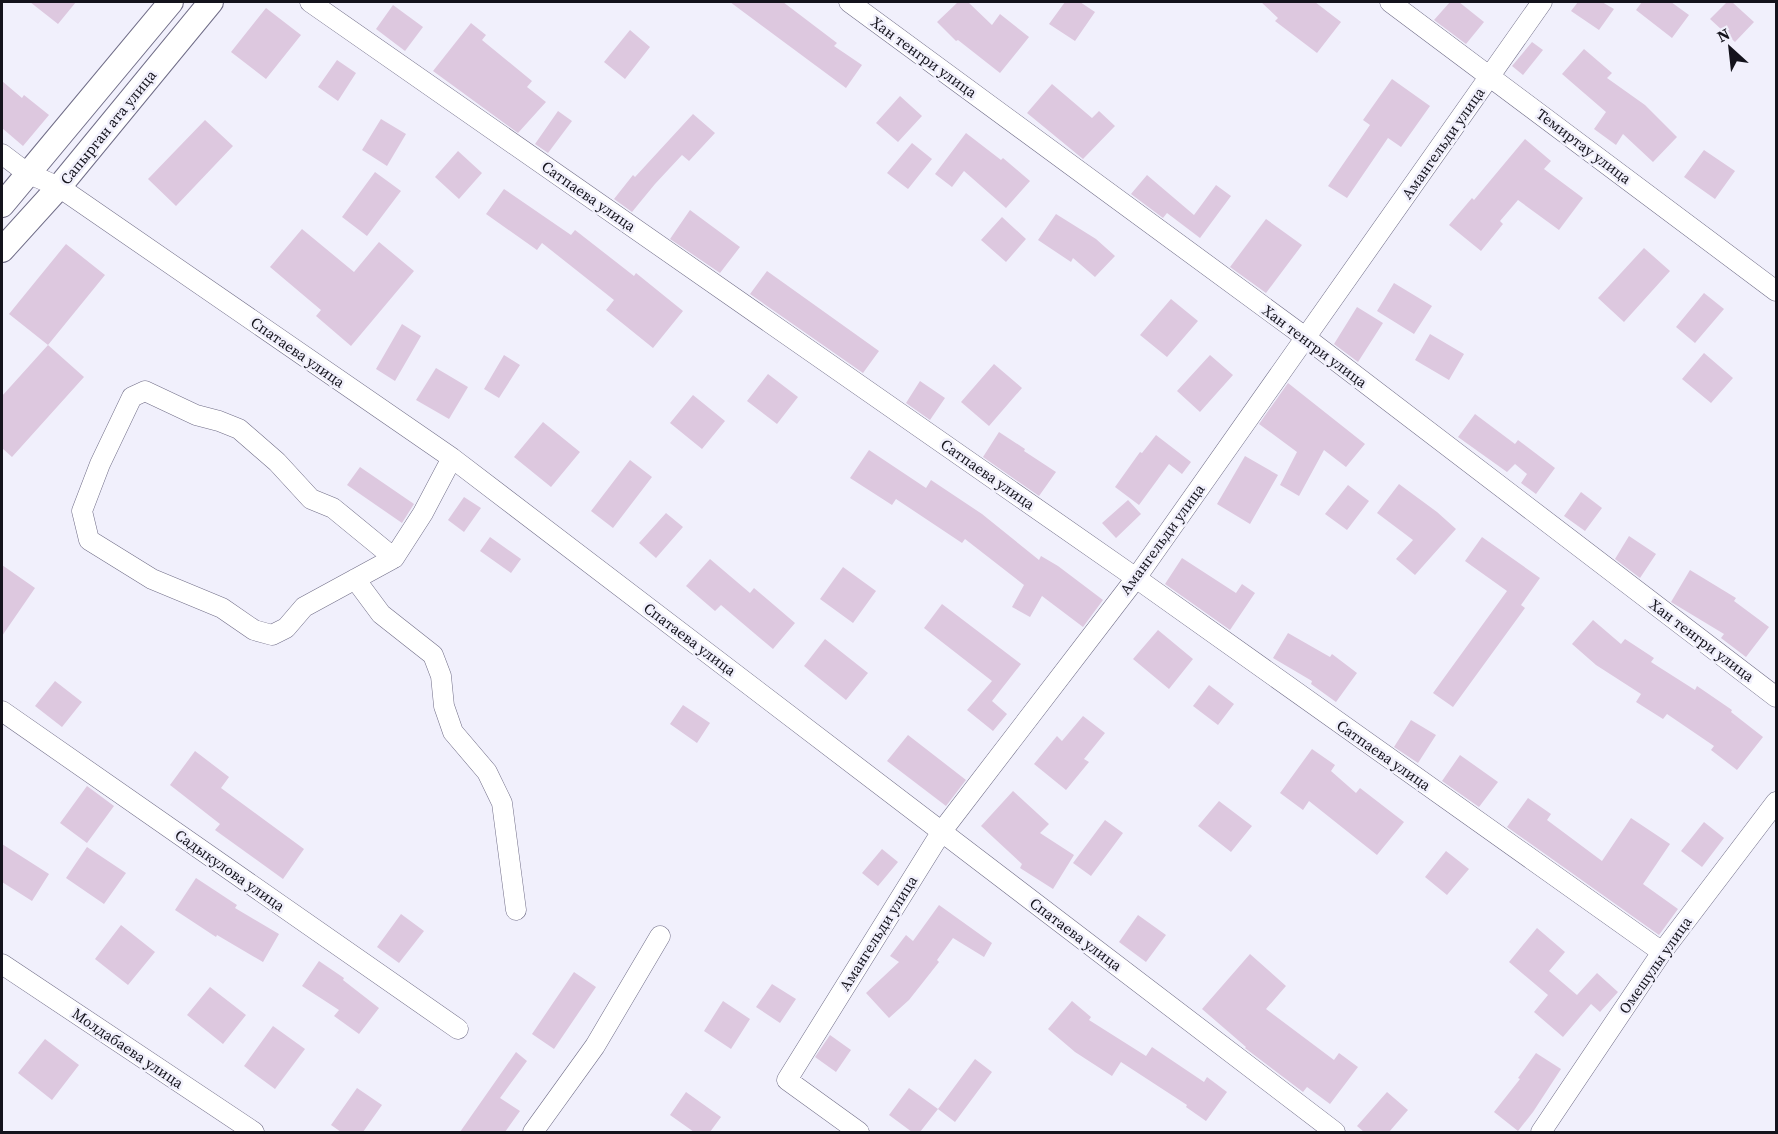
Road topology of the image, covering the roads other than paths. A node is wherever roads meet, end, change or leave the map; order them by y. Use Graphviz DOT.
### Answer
graph roads {
  1 [pos="171,2"];
  2 [pos="211,2"];
  3 [pos="310,2"];
  4 [pos="849,2"];
  5 [pos="1390,2"];
  6 [pos="1542,2"];
  7 [pos="1491,75"];
  8 [pos="2,154"];
  9 [pos="27,173"];
  10 [pos="58,187"];
  11 [pos="2,205"];
  12 [pos="2,250"];
  13 [pos="1776,291"];
  14 [pos="1305,337"];
  15 [pos="452,458"];
  16 [pos="394,558"];
  17 [pos="1136,578"];
  18 [pos="355,579"];
  19 [pos="1776,697"];
  20 [pos="2,711"];
  21 [pos="1776,802"];
  22 [pos="942,831"];
  23 [pos="516,910"];
  24 [pos="660,936"];
  25 [pos="1662,952"];
  26 [pos="2,964"];
  27 [pos="458,1029"];
  28 [pos="254,1132"];
  29 [pos="533,1132"];
  30 [pos="860,1132"];
  31 [pos="1335,1132"];
  32 [pos="1541,1132"];
  1 -- 9 [label="main road, Сапырган ата улица"];
  2 -- 10 [label="main road, Сапырган ата улица"];
  3 -- 17 [label="street, Сатпаева улица"];
  4 -- 14 [label="street, Хан тенгри улица"];
  5 -- 7 [label="street, Темиртау улица"];
  6 -- 7 [label="street, Амангельди улица"];
  7 -- 13 [label="street, Темиртау улица"];
  7 -- 14 [label="street, Амангельди улица"];
  8 -- 9 [label="street, Спатаева улица"];
  9 -- 10 [label="street, Спатаева улица"];
  9 -- 11 [label="main road, Сапырган ата улица"];
  10 -- 12 [label="main road, Сапырган ата улица"];
  10 -- 15 [label="street, Спатаева улица"];
  14 -- 17 [label="street, Амангельди улица"];
  14 -- 19 [label="street, Хан тенгри улица"];
  15 -- 16 [label="street"];
  15 -- 22 [label="street, Спатаева улица"];
  16 -- 18 [label="street"];
  16 -- 18 [label="street"];
  17 -- 22 [label="street, Амангельди улица"];
  17 -- 25 [label="street, Сатпаева улица"];
  18 -- 23 [label="street"];
  20 -- 27 [label="street, Садыкулова улица"];
  21 -- 25 [label="street, Омешулы улица"];
  22 -- 30 [label="street, Амангельди улица"];
  22 -- 31 [label="street, Спатаева улица"];
  24 -- 29 [label="street"];
  25 -- 32 [label="street, Омешулы улица"];
  26 -- 28 [label="street, Молдабаева улица"];
}
